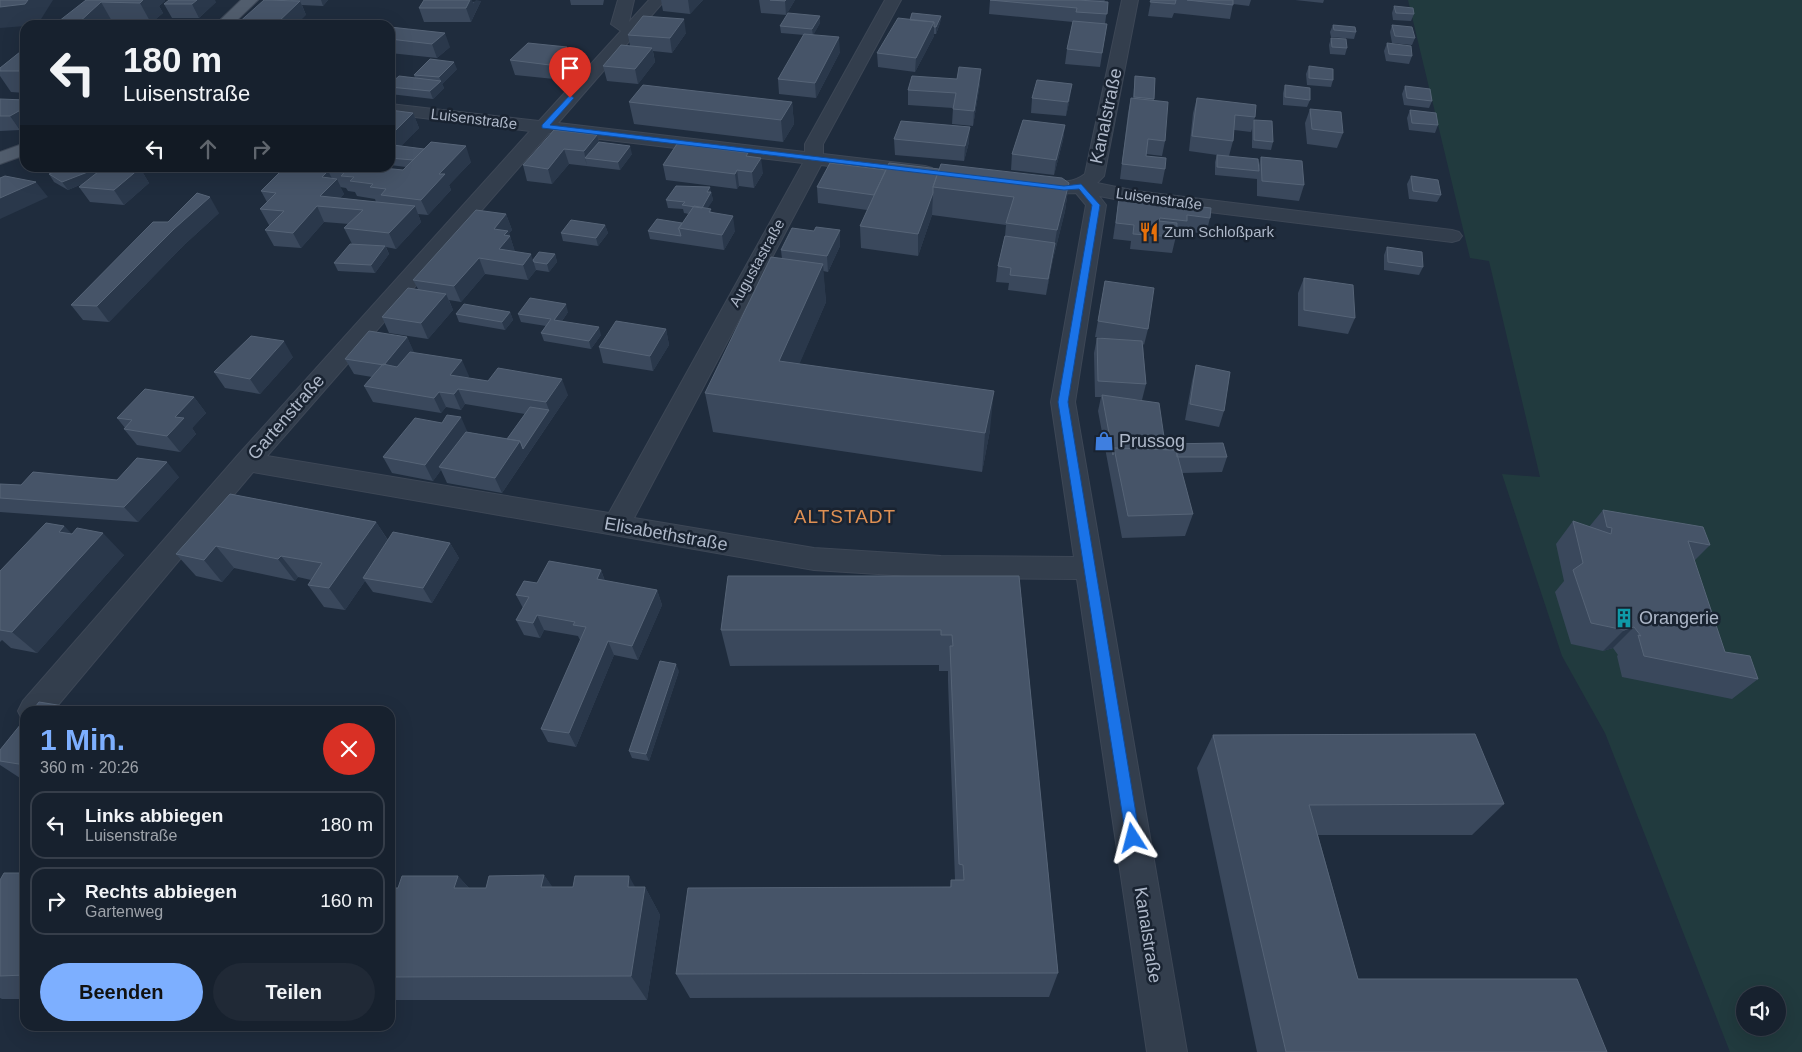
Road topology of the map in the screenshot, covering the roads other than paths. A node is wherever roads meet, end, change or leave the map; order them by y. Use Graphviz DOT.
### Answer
graph roads {
  1 [pos="250,0"];
  2 [pos="626,0"];
  3 [pos="657,0"];
  4 [pos="893,0"];
  5 [pos="1130,0"];
  6 [pos="228,20"];
  7 [pos="630,29"];
  8 [pos="395,109"];
  9 [pos="544,127"];
  10 [pos="20,143"];
  11 [pos="0,149"];
  12 [pos="20,151"];
  13 [pos="0,158"];
  14 [pos="814,160"];
  15 [pos="939,174"];
  16 [pos="1016,183"];
  17 [pos="1081,186"];
  18 [pos="1452,236"];
  19 [pos="247,462"];
  20 [pos="616,525"];
  21 [pos="1089,568"];
  22 [pos="38,706"];
  23 [pos="1167,1052"];
  1 -- 6 [label="main road"];
  2 -- 7 [label="street"];
  3 -- 7 [label="street, Gartenstraße"];
  4 -- 14 [label="street, Augustastraße"];
  5 -- 17 [label="street, Kanalstraße"];
  7 -- 9 [label="street, Gartenstraße"];
  8 -- 9 [label="street, Luisenstraße"];
  9 -- 14 [label="street, Luisenstraße"];
  9 -- 19 [label="street, Gartenstraße"];
  10 -- 11 [label="main road"];
  12 -- 13 [label="main road"];
  14 -- 15 [label="street, Luisenstraße"];
  14 -- 20 [label="street, Augustastraße"];
  16 -- 17 [label="street, Luisenstraße"];
  17 -- 18 [label="street, Luisenstraße"];
  17 -- 21 [label="street, Kanalstraße"];
  19 -- 20 [label="street, Elisabethstraße"];
  19 -- 22 [label="street, Gartenstraße"];
  20 -- 21 [label="street, Elisabethstraße"];
  21 -- 23 [label="street, Kanalstraße"];
}
